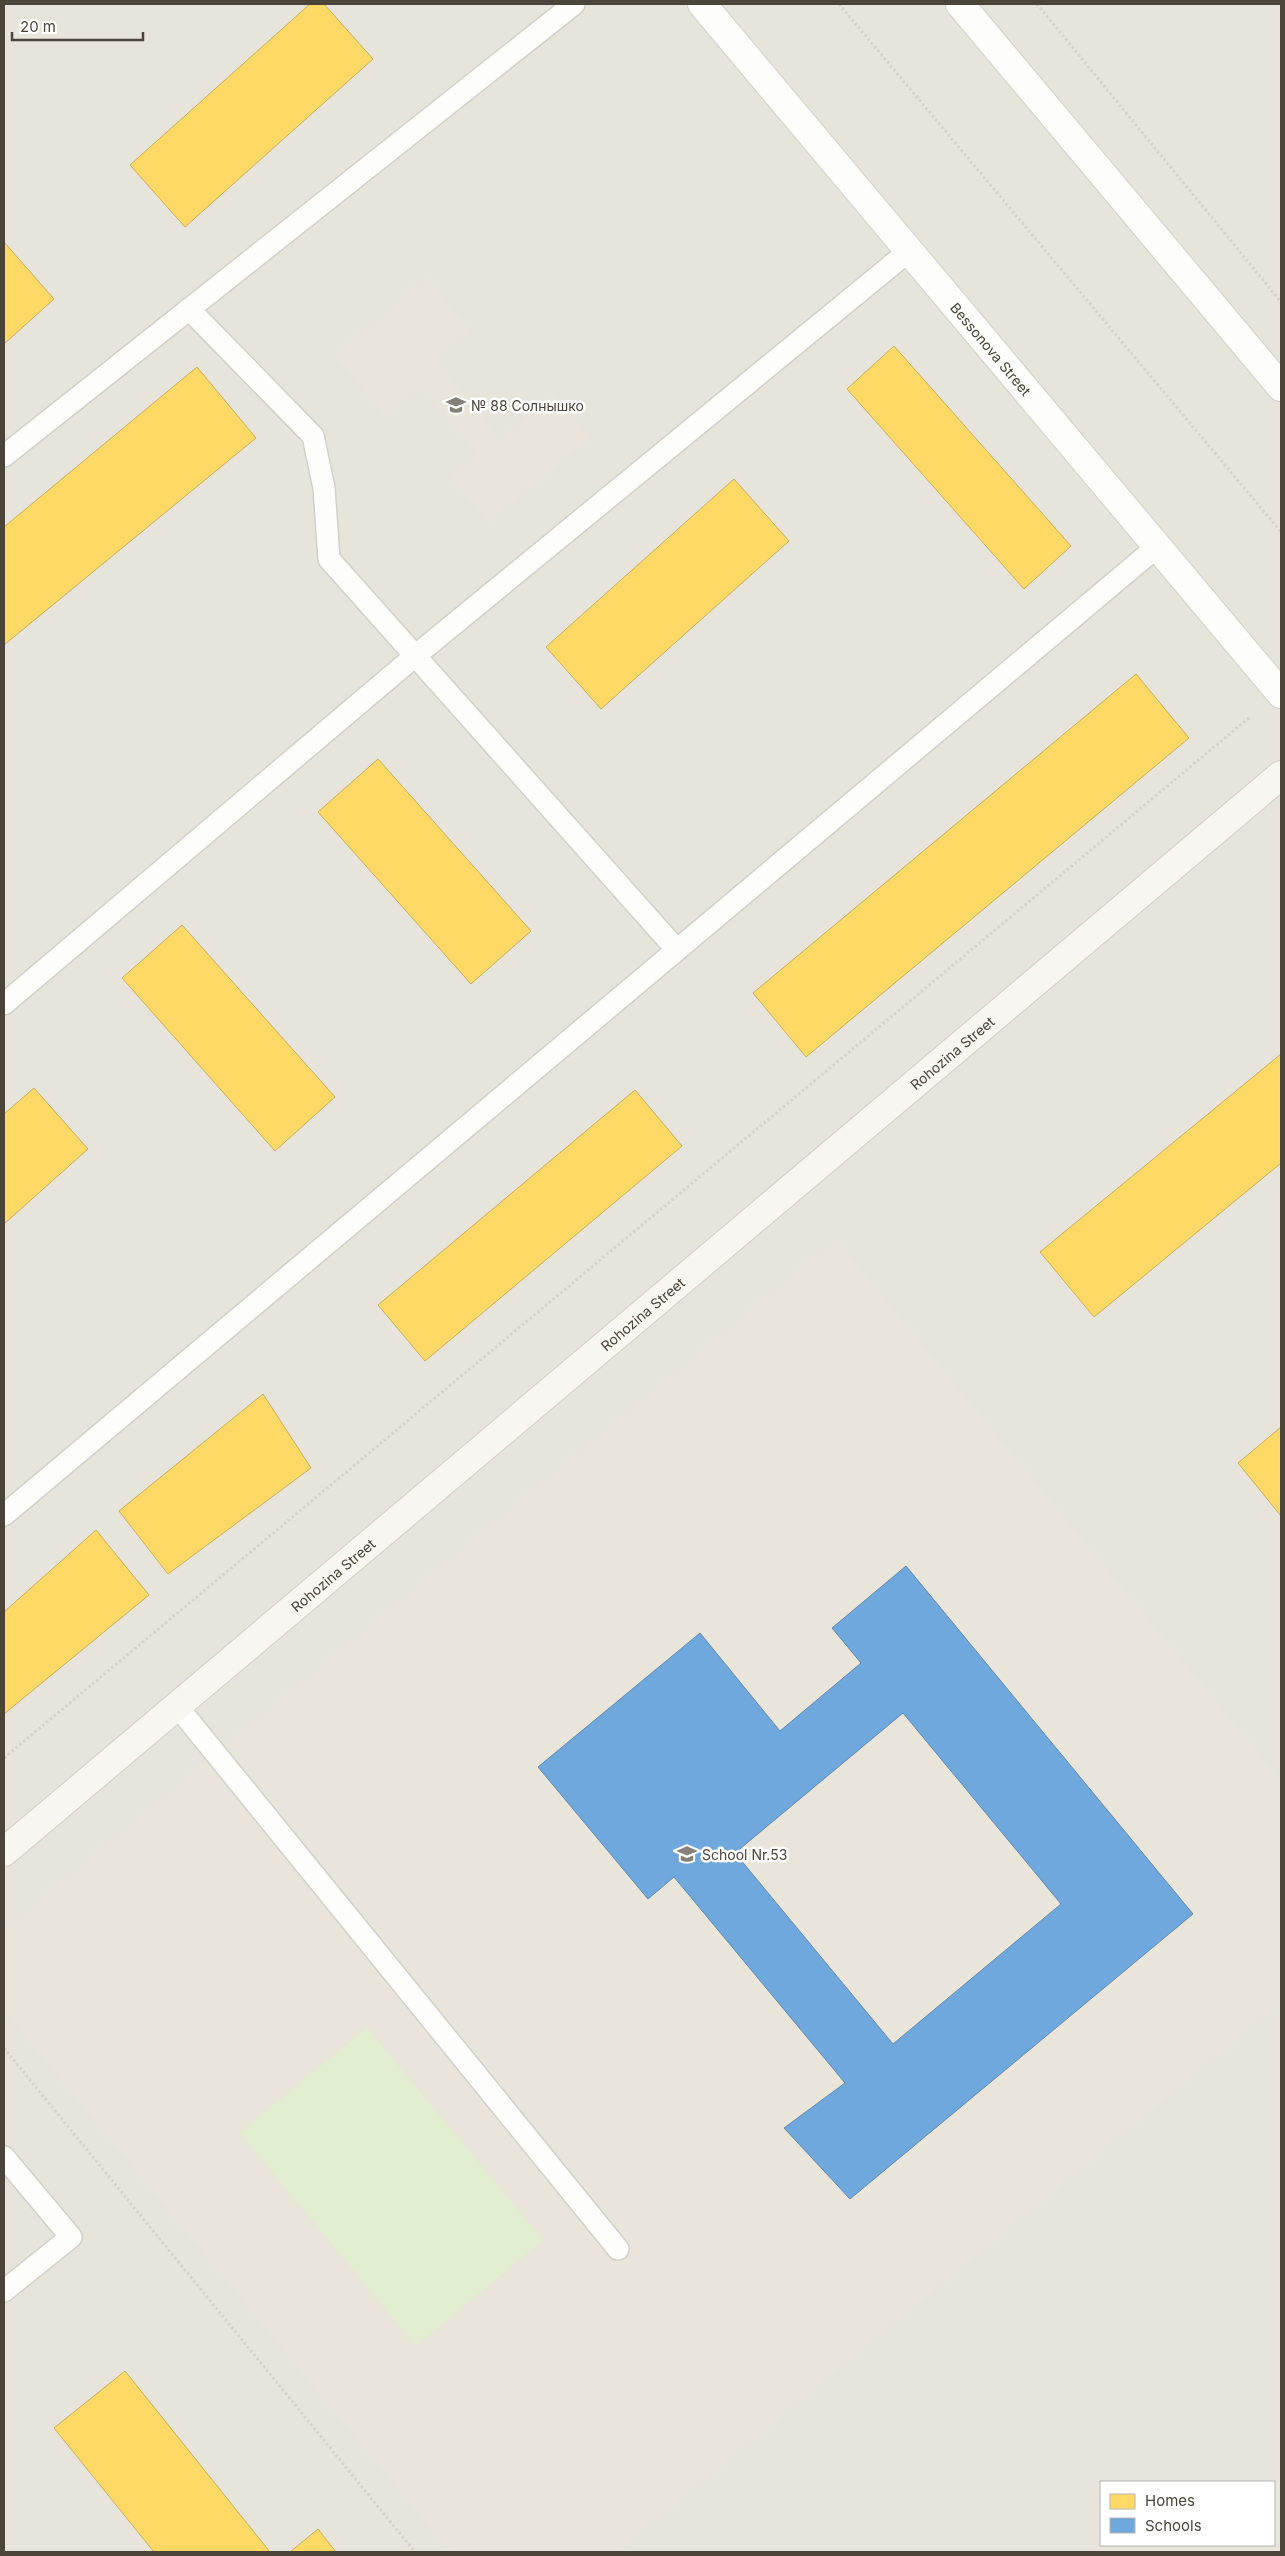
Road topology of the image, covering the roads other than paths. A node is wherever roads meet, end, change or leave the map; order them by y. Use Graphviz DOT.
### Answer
graph roads {
  1 [pos="574,4"];
  2 [pos="702,4"];
  3 [pos="960,4"];
  4 [pos="909,251"];
  5 [pos="189,309"];
  6 [pos="1281,387"];
  7 [pos="4,456"];
  8 [pos="1158,546"];
  9 [pos="415,656"];
  10 [pos="1280,693"];
  11 [pos="1281,775"];
  12 [pos="677,950"];
  13 [pos="4,1004"];
  14 [pos="4,1515"];
  15 [pos="177,1706"];
  16 [pos="4,1852"];
  17 [pos="4,2157"];
  18 [pos="618,2249"];
  19 [pos="4,2291"];
  1 -- 5 [label="lane"];
  2 -- 4 [label="street, Bessonova Street"];
  3 -- 6 [label="street"];
  4 -- 8 [label="street, Bessonova Street"];
  4 -- 9 [label="lane"];
  5 -- 7 [label="lane"];
  5 -- 9 [label="lane"];
  8 -- 10 [label="street, Bessonova Street"];
  8 -- 12 [label="lane"];
  9 -- 12 [label="lane"];
  9 -- 13 [label="lane"];
  11 -- 15 [label="street, Rohozina Street"];
  12 -- 14 [label="lane"];
  15 -- 16 [label="street, Rohozina Street"];
  15 -- 18 [label="lane"];
  17 -- 19 [label="lane"];
}
